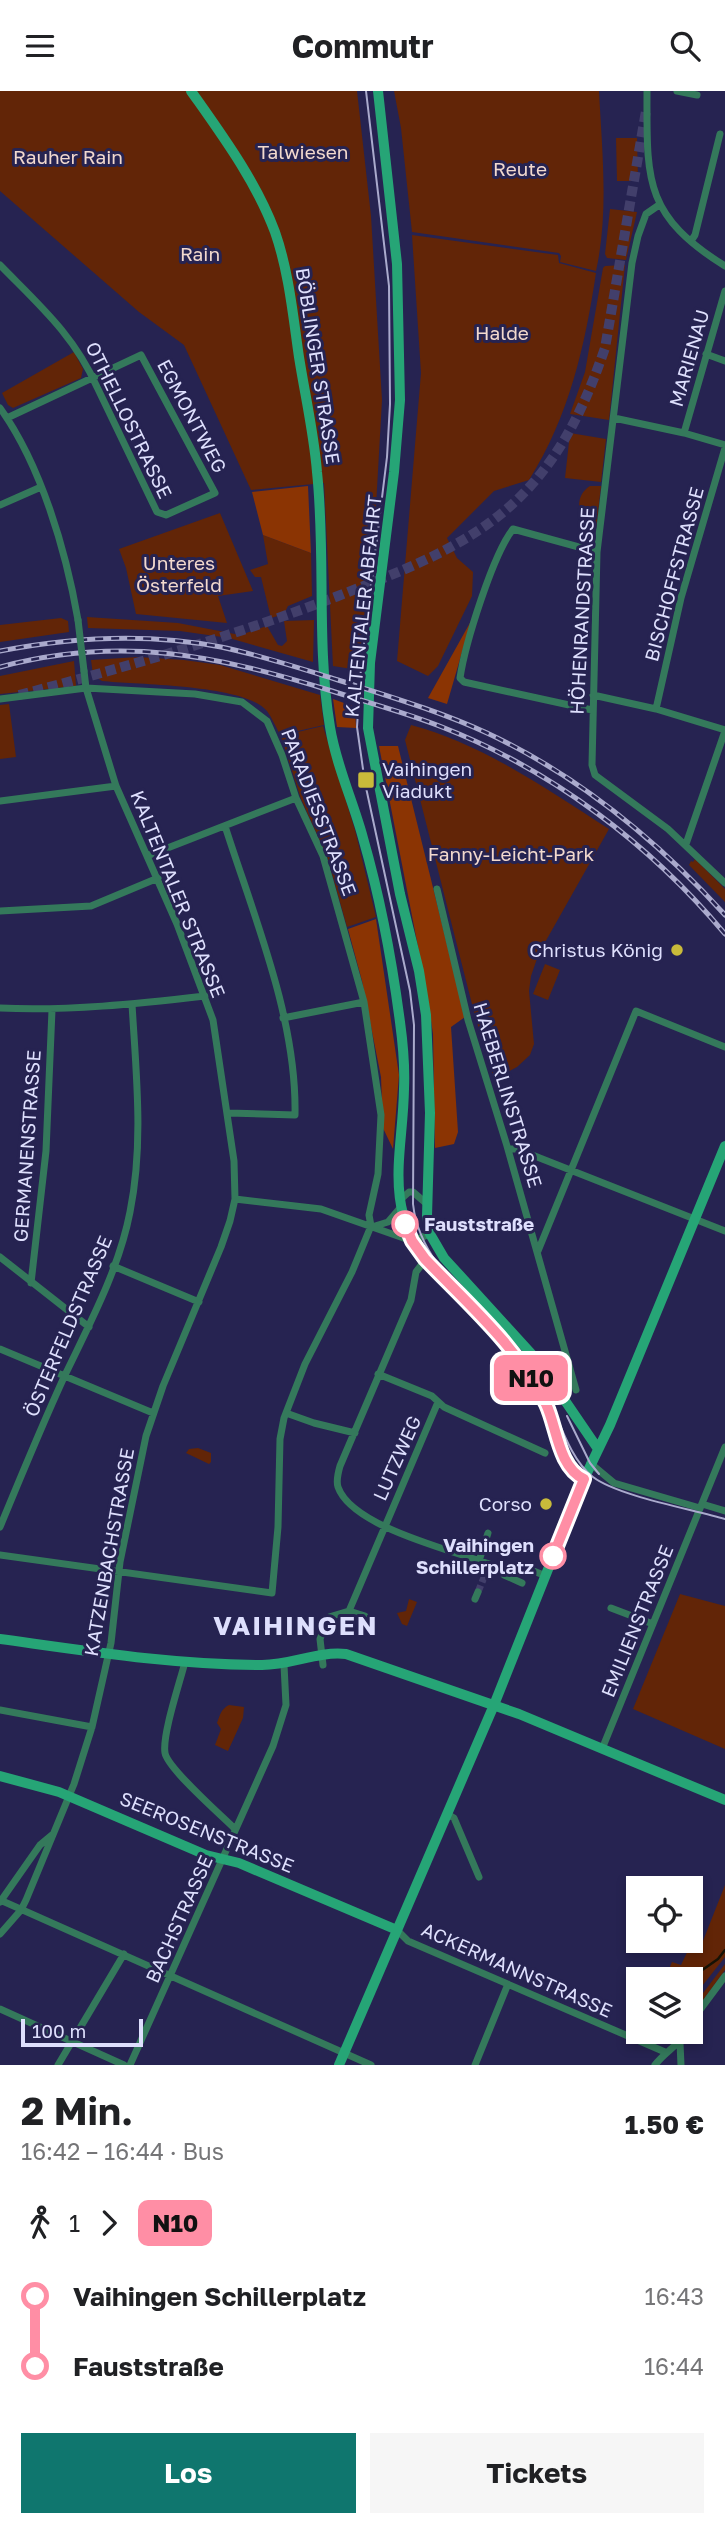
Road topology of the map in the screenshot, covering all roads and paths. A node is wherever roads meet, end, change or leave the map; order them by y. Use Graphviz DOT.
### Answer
graph roads {
  1 [pos="191,91"];
  2 [pos="378,91"];
  3 [pos="647,91"];
  4 [pos="677,91"];
  5 [pos="698,95"];
  6 [pos="720,134"];
  7 [pos="659,205"];
  8 [pos="691,241"];
  9 [pos="0,265"];
  10 [pos="725,266"];
  11 [pos="725,291"];
  12 [pos="706,354"];
  13 [pos="725,361"];
  14 [pos="93,378"];
  15 [pos="0,408"];
  16 [pos="7,418"];
  17 [pos="614,418"];
  18 [pos="684,433"];
  19 [pos="725,446"];
  20 [pos="41,487"];
  21 [pos="215,493"];
  22 [pos="0,505"];
  23 [pos="597,552"];
  24 [pos="86,688"];
  25 [pos="593,695"];
  26 [pos="0,699"];
  27 [pos="656,709"];
  28 [pos="592,710"];
  29 [pos="725,730"];
  30 [pos="116,786"];
  31 [pos="296,798"];
  32 [pos="0,801"];
  33 [pos="225,826"];
  34 [pos="686,844"];
  35 [pos="147,856"];
  36 [pos="158,878"];
  37 [pos="725,883"];
  38 [pos="437,889"];
  39 [pos="0,911"];
  40 [pos="205,996"];
  41 [pos="364,1002"];
  42 [pos="132,1004"];
  43 [pos="0,1008"];
  44 [pos="52,1010"];
  45 [pos="283,1018"];
  46 [pos="725,1047"];
  47 [pos="228,1113"];
  48 [pos="725,1146"];
  49 [pos="508,1149"];
  50 [pos="571,1170"];
  51 [pos="234,1199"];
  52 [pos="427,1204"];
  53 [pos="399,1205"];
  54 [pos="695,1219"];
  55 [pos="373,1226"];
  56 [pos="725,1231"];
  57 [pos="430,1234"];
  58 [pos="412,1241"];
  59 [pos="537,1251"];
  60 [pos="0,1257"];
  61 [pos="425,1259"];
  62 [pos="113,1266"];
  63 [pos="31,1283"];
  64 [pos="199,1302"];
  65 [pos="89,1327"];
  66 [pos="0,1349"];
  67 [pos="379,1374"];
  68 [pos="65,1377"];
  69 [pos="576,1389"];
  70 [pos="438,1402"];
  71 [pos="153,1413"];
  72 [pos="286,1413"];
  73 [pos="355,1433"];
  74 [pos="725,1447"];
  75 [pos="598,1449"];
  76 [pos="545,1453"];
  77 [pos="590,1463"];
  78 [pos="584,1479"];
  79 [pos="701,1506"];
  80 [pos="725,1511"];
  81 [pos="384,1526"];
  82 [pos="0,1527"];
  83 [pos="488,1533"];
  84 [pos="0,1555"];
  85 [pos="479,1560"];
  86 [pos="489,1565"];
  87 [pos="119,1570"];
  88 [pos="505,1571"];
  89 [pos="485,1575"];
  90 [pos="546,1576"];
  91 [pos="522,1583"];
  92 [pos="611,1608"];
  93 [pos="349,1611"];
  94 [pos="365,1616"];
  95 [pos="653,1624"];
  96 [pos="0,1639"];
  97 [pos="109,1654"];
  98 [pos="322,1660"];
  99 [pos="185,1662"];
  100 [pos="284,1665"];
  101 [pos="494,1705"];
  102 [pos="0,1710"];
  103 [pos="92,1727"];
  104 [pos="602,1749"];
  105 [pos="0,1776"];
  106 [pos="69,1796"];
  107 [pos="725,1800"];
  108 [pos="447,1814"];
  109 [pos="235,1829"];
  110 [pos="52,1834"];
  111 [pos="222,1860"];
  112 [pos="479,1877"];
  113 [pos="0,1901"];
  114 [pos="21,1910"];
  115 [pos="397,1930"];
  116 [pos="0,1934"];
  117 [pos="124,1954"];
  118 [pos="171,1976"];
  119 [pos="725,1976"];
  120 [pos="508,1984"];
  121 [pos="703,2006"];
  122 [pos="0,2009"];
  123 [pos="73,2043"];
  124 [pos="678,2044"];
  125 [pos="680,2044"];
  126 [pos="665,2052"];
  127 [pos="345,2053"];
  128 [pos="58,2065"];
  129 [pos="124,2065"];
  130 [pos="339,2065"];
  131 [pos="371,2065"];
  132 [pos="475,2065"];
  133 [pos="655,2065"];
  134 [pos="681,2065"];
  1 -- 53 [label="main road, BÖBLINGER STRASSE"];
  2 -- 52 [label="main road, KALTENTALER ABFAHRT"];
  3 -- 7 [label="street"];
  4 -- 5 [label="street"];
  6 -- 8 [label="street"];
  7 -- 8 [label="street"];
  7 -- 17 [label="street, HÖHENRANDSTRASSE"];
  8 -- 10 [label="street"];
  9 -- 14 [label="street, OTHELLOSTRASSE"];
  11 -- 12 [label="street, MARIENAU"];
  12 -- 13 [label="street"];
  12 -- 18 [label="street, MARIENAU"];
  14 -- 16 [label="street"];
  14 -- 21 [label="street, EGMONTWEG"];
  14 -- 21 [label="street, OTHELLOSTRASSE"];
  15 -- 16 [label="street, KALTENTALER STRASSE"];
  16 -- 20 [label="street, KALTENTALER STRASSE"];
  17 -- 18 [label="street"];
  17 -- 23 [label="street, HÖHENRANDSTRASSE"];
  18 -- 19 [label="street"];
  19 -- 27 [label="street, BISCHOFFSTRASSE"];
  20 -- 22 [label="street"];
  20 -- 24 [label="street, KALTENTALER STRASSE, bridge"];
  23 -- 25 [label="street, HÖHENRANDSTRASSE"];
  23 -- 28 [label="street"];
  24 -- 26 [label="street, PARADIESSTRASSE"];
  24 -- 30 [label="street, KALTENTALER STRASSE"];
  24 -- 31 [label="street, PARADIESSTRASSE"];
  25 -- 27 [label="street"];
  25 -- 28 [label="street, HÖHENRANDSTRASSE"];
  27 -- 29 [label="street"];
  28 -- 34 [label="street, HÖHENRANDSTRASSE"];
  29 -- 34 [label="street"];
  30 -- 32 [label="street"];
  30 -- 35 [label="street, KALTENTALER STRASSE"];
  31 -- 33 [label="street"];
  31 -- 41 [label="street, PARADIESSTRASSE"];
  33 -- 35 [label="street"];
  33 -- 45 [label="street"];
  34 -- 37 [label="street, HÖHENRANDSTRASSE"];
  35 -- 36 [label="street, KALTENTALER STRASSE"];
  36 -- 39 [label="street"];
  36 -- 40 [label="street, KALTENTALER STRASSE"];
  38 -- 49 [label="street, HAEBERLINSTRASSE"];
  40 -- 42 [label="street"];
  40 -- 47 [label="street, KALTENTALER STRASSE"];
  41 -- 45 [label="street"];
  41 -- 55 [label="street, PARADIESSTRASSE"];
  42 -- 44 [label="street"];
  42 -- 62 [label="street, ÖSTERFELDSTRASSE"];
  43 -- 44 [label="street"];
  44 -- 63 [label="street, GERMANENSTRASSE"];
  45 -- 47 [label="street"];
  46 -- 50 [label="street"];
  47 -- 51 [label="street, KALTENTALER STRASSE"];
  48 -- 54 [label="main road"];
  49 -- 50 [label="street"];
  49 -- 59 [label="street, HAEBERLINSTRASSE"];
  50 -- 54 [label="street"];
  50 -- 59 [label="street"];
  51 -- 55 [label="street"];
  51 -- 64 [label="street, KATZENBACHSTRASSE"];
  52 -- 53 [label="street"];
  52 -- 57 [label="main road, KALTENTALER ABFAHRT"];
  53 -- 55 [label="street"];
  53 -- 58 [label="main road, BÖBLINGER STRASSE"];
  54 -- 56 [label="street"];
  54 -- 75 [label="main road"];
  55 -- 58 [label="street"];
  55 -- 72 [label="street"];
  57 -- 58 [label="street"];
  57 -- 75 [label="main road"];
  58 -- 61 [label="main road, BÖBLINGER STRASSE"];
  59 -- 69 [label="street, HAEBERLINSTRASSE"];
  60 -- 63 [label="street"];
  61 -- 67 [label="street"];
  61 -- 78 [label="main road, BÖBLINGER STRASSE"];
  62 -- 64 [label="street"];
  62 -- 65 [label="street, ÖSTERFELDSTRASSE"];
  63 -- 65 [label="street"];
  64 -- 71 [label="street, KATZENBACHSTRASSE"];
  65 -- 68 [label="street, ÖSTERFELDSTRASSE"];
  66 -- 68 [label="street"];
  67 -- 70 [label="street"];
  67 -- 73 [label="street"];
  68 -- 71 [label="street"];
  68 -- 82 [label="street, ÖSTERFELDSTRASSE"];
  70 -- 76 [label="street"];
  70 -- 81 [label="street, LUTZWEG"];
  71 -- 87 [label="street, KATZENBACHSTRASSE"];
  72 -- 73 [label="street"];
  72 -- 87 [label="street"];
  73 -- 81 [label="street"];
  74 -- 79 [label="street, EMILIENSTRASSE"];
  75 -- 77 [label="main road"];
  77 -- 78 [label="main road"];
  77 -- 79 [label="street"];
  78 -- 90 [label="main road"];
  79 -- 80 [label="street"];
  79 -- 95 [label="street, EMILIENSTRASSE"];
  81 -- 85 [label="street"];
  81 -- 93 [label="street, LUTZWEG"];
  83 -- 85 [label="street"];
  84 -- 87 [label="street"];
  85 -- 86 [label="street"];
  86 -- 88 [label="street"];
  86 -- 89 [label="street"];
  87 -- 97 [label="street, KATZENBACHSTRASSE"];
  88 -- 90 [label="street"];
  88 -- 91 [label="street"];
  90 -- 101 [label="main road"];
  92 -- 95 [label="street"];
  93 -- 94 [label="street"];
  93 -- 98 [label="street"];
  95 -- 104 [label="street, EMILIENSTRASSE"];
  96 -- 97 [label="main road"];
  97 -- 99 [label="main road"];
  97 -- 103 [label="street, KATZENBACHSTRASSE"];
  98 -- 100 [label="main road"];
  98 -- 101 [label="main road"];
  99 -- 100 [label="main road"];
  99 -- 109 [label="street"];
  100 -- 109 [label="street, BACHSTRASSE"];
  101 -- 104 [label="main road"];
  101 -- 108 [label="main road"];
  102 -- 103 [label="street"];
  103 -- 106 [label="street, KATZENBACHSTRASSE"];
  104 -- 107 [label="main road"];
  105 -- 106 [label="main road, SEEROSENSTRASSE"];
  106 -- 110 [label="street, KATZENBACHSTRASSE"];
  106 -- 111 [label="main road, SEEROSENSTRASSE"];
  108 -- 112 [label="street"];
  108 -- 115 [label="main road"];
  109 -- 111 [label="street, BACHSTRASSE"];
  110 -- 113 [label="street, KATZENBACHSTRASSE"];
  110 -- 114 [label="street, KATZENBACHSTRASSE"];
  111 -- 115 [label="main road, SEEROSENSTRASSE"];
  111 -- 118 [label="street, BACHSTRASSE"];
  113 -- 114 [label="street"];
  114 -- 116 [label="street, KATZENBACHSTRASSE"];
  114 -- 117 [label="street"];
  115 -- 120 [label="street, ACKERMANNSTRASSE"];
  115 -- 127 [label="main road"];
  117 -- 118 [label="street"];
  117 -- 123 [label="street"];
  118 -- 127 [label="street"];
  118 -- 129 [label="street, BACHSTRASSE"];
  119 -- 121 [label="street"];
  120 -- 126 [label="street, ACKERMANNSTRASSE"];
  120 -- 132 [label="street"];
  122 -- 123 [label="street"];
  123 -- 128 [label="street"];
  123 -- 129 [label="street"];
  124 -- 126 [label="street"];
  125 -- 134 [label="street"];
  126 -- 133 [label="street"];
  127 -- 130 [label="main road"];
  127 -- 131 [label="street"];
}
